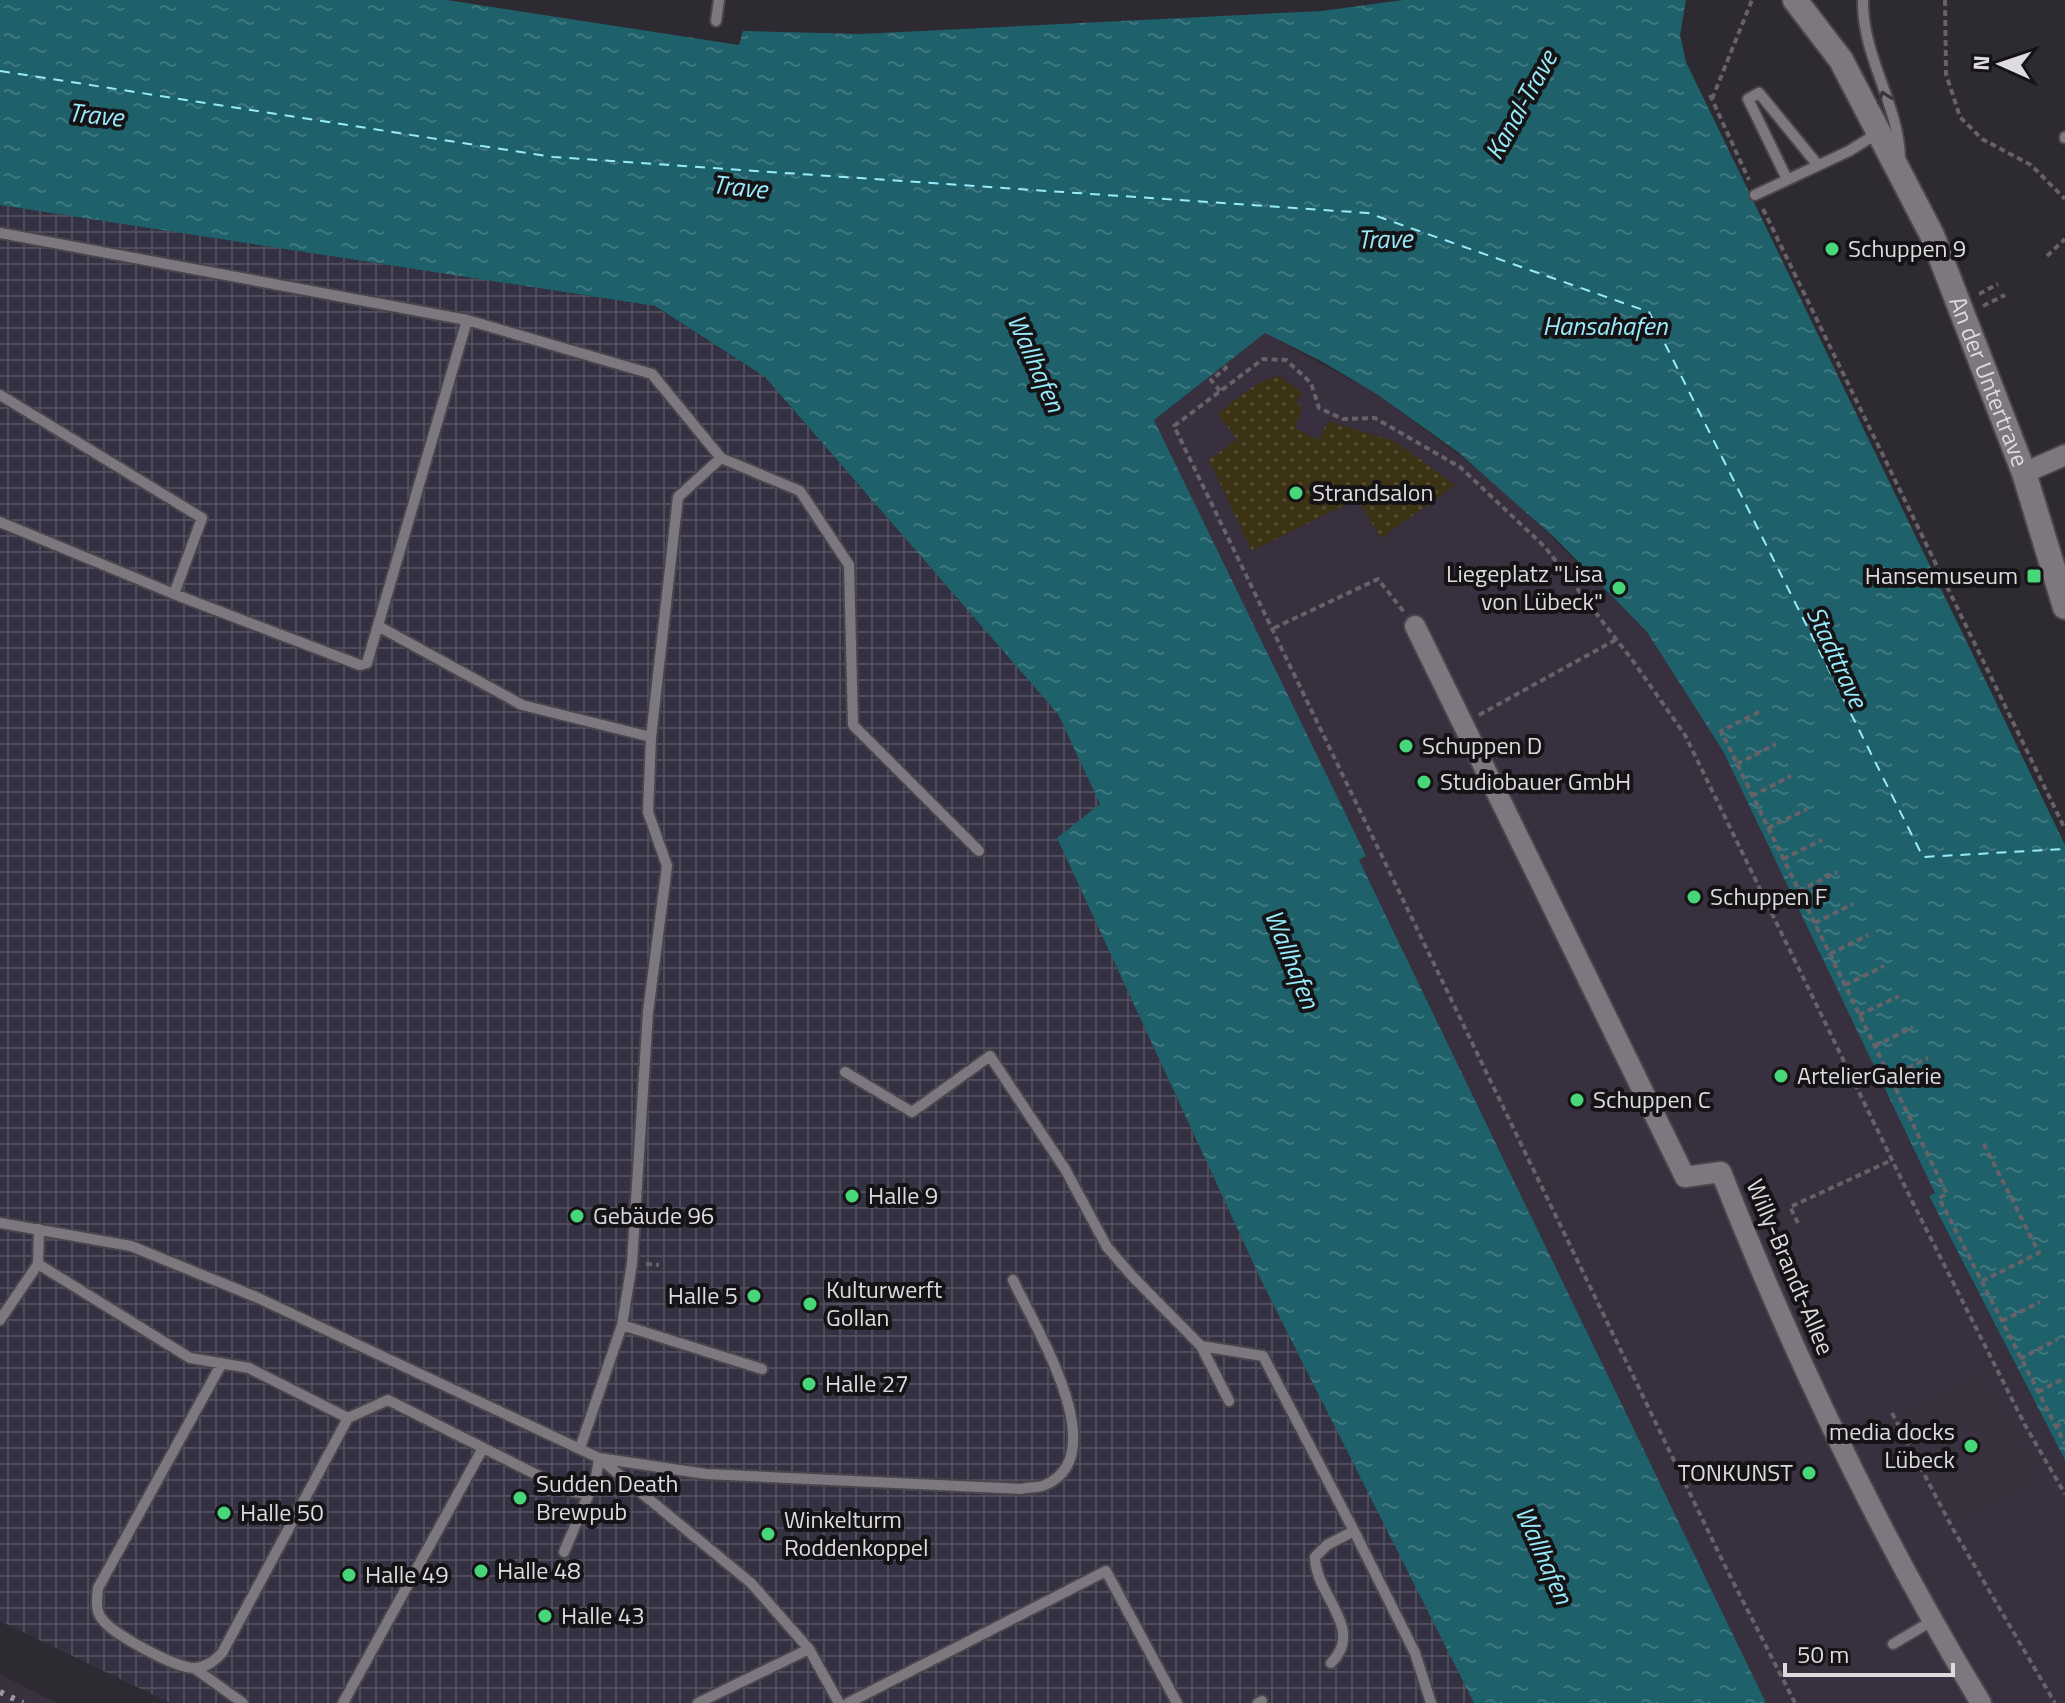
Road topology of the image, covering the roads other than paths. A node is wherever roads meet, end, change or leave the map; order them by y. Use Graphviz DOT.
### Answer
graph roads {
  1 [pos="719,0"];
  2 [pos="1795,0"];
  3 [pos="1863,0"];
  4 [pos="716,21"];
  5 [pos="1874,70"];
  6 [pos="1860,80"];
  7 [pos="1878,133"];
  8 [pos="1817,164"];
  9 [pos="1901,173"];
  10 [pos="1787,179"];
  11 [pos="1755,195"];
  12 [pos="0,233"];
  13 [pos="467,320"];
  14 [pos="0,395"];
  15 [pos="2065,455"];
  16 [pos="721,458"];
  17 [pos="2024,473"];
  18 [pos="0,522"];
  19 [pos="174,594"];
  20 [pos="2065,607"];
  21 [pos="378,626"];
  22 [pos="1415,626"];
  23 [pos="651,737"];
  24 [pos="979,851"];
  25 [pos="845,1072"];
  26 [pos="0,1223"];
  27 [pos="39,1229"];
  28 [pos="38,1264"];
  29 [pos="1013,1280"];
  30 [pos="0,1320"];
  31 [pos="622,1325"];
  32 [pos="1201,1346"];
  33 [pos="222,1363"];
  34 [pos="762,1369"];
  35 [pos="1229,1401"];
  36 [pos="348,1418"];
  37 [pos="483,1448"];
  38 [pos="580,1448"];
  39 [pos="599,1458"];
  40 [pos="591,1488"];
  41 [pos="1354,1531"];
  42 [pos="564,1552"];
  43 [pos="1932,1621"];
  44 [pos="1893,1644"];
  45 [pos="809,1649"];
  46 [pos="1331,1663"];
  47 [pos="194,1668"];
  48 [pos="243,1703"];
  49 [pos="343,1703"];
  50 [pos="698,1703"];
  51 [pos="839,1703"];
  52 [pos="848,1703"];
  53 [pos="1177,1703"];
  54 [pos="1431,1703"];
  55 [pos="1981,1703"];
  1 -- 4 [label="lane"];
  2 -- 7 [label="main road, An der Untertrave"];
  3 -- 5 [label="lane"];
  5 -- 6 [label="lane"];
  9 -- 5 [label="lane, one-way"];
  7 -- 8 [label="lane"];
  7 -- 9 [label="main road, An der Untertrave"];
  8 -- 10 [label="lane"];
  8 -- 10 [label="lane"];
  9 -- 17 [label="main road, An der Untertrave"];
  10 -- 11 [label="lane"];
  12 -- 13 [label="lane"];
  13 -- 16 [label="lane"];
  13 -- 21 [label="lane"];
  14 -- 19 [label="lane"];
  15 -- 17 [label="street"];
  16 -- 23 [label="lane"];
  16 -- 24 [label="lane"];
  17 -- 20 [label="main road, An der Untertrave"];
  18 -- 19 [label="lane"];
  19 -- 21 [label="lane"];
  21 -- 23 [label="lane"];
  22 -- 43 [label="street, Willy-Brandt-Allee"];
  23 -- 31 [label="lane"];
  25 -- 32 [label="lane"];
  26 -- 27 [label="lane"];
  27 -- 28 [label="lane"];
  27 -- 38 [label="lane"];
  28 -- 30 [label="lane"];
  28 -- 33 [label="lane"];
  29 -- 39 [label="lane"];
  31 -- 34 [label="lane"];
  31 -- 38 [label="lane"];
  32 -- 35 [label="lane"];
  32 -- 41 [label="lane"];
  33 -- 36 [label="lane"];
  33 -- 47 [label="lane"];
  36 -- 37 [label="lane"];
  36 -- 47 [label="lane"];
  37 -- 40 [label="lane"];
  37 -- 49 [label="lane"];
  38 -- 39 [label="lane"];
  39 -- 40 [label="lane"];
  39 -- 45 [label="lane"];
  40 -- 42 [label="lane"];
  41 -- 46 [label="lane"];
  41 -- 54 [label="lane"];
  43 -- 44 [label="lane"];
  43 -- 55 [label="street, Willy-Brandt-Allee"];
  45 -- 50 [label="lane"];
  45 -- 51 [label="lane"];
  47 -- 48 [label="lane"];
  52 -- 53 [label="lane"];
}
